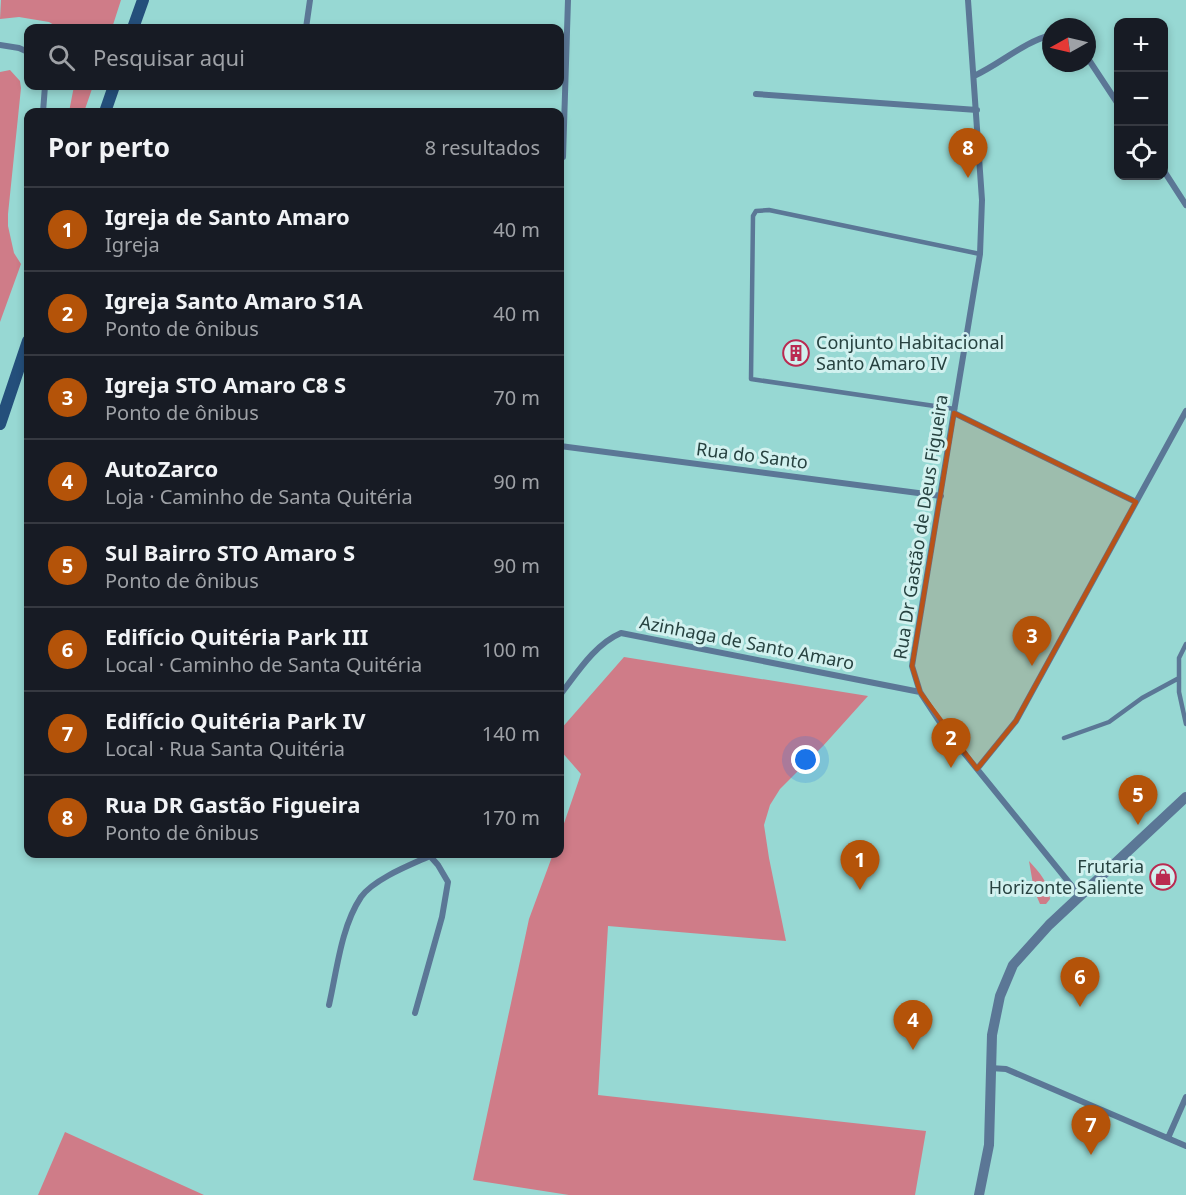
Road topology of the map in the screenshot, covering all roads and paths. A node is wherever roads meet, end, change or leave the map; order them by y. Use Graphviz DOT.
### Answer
graph roads {
  1 [pos="143,0"];
  2 [pos="310,0"];
  3 [pos="568,0"];
  4 [pos="968,0"];
  5 [pos="134,24"];
  6 [pos="307,24"];
  7 [pos="1042,37"];
  8 [pos="0,45"];
  9 [pos="24,50"];
  10 [pos="1096,70"];
  11 [pos="974,76"];
  12 [pos="45,90"];
  13 [pos="113,90"];
  14 [pos="756,94"];
  15 [pos="1114,97"];
  16 [pos="43,108"];
  17 [pos="106,108"];
  18 [pos="977,110"];
  19 [pos="564,126"];
  20 [pos="1168,177"];
  21 [pos="1186,205"];
  22 [pos="980,254"];
  23 [pos="24,353"];
  24 [pos="955,411"];
  25 [pos="1186,411"];
  26 [pos="0,424"];
  27 [pos="564,447"];
  28 [pos="941,495"];
  29 [pos="1136,502"];
  30 [pos="1186,644"];
  31 [pos="1179,678"];
  32 [pos="564,690"];
  33 [pos="920,692"];
  34 [pos="1186,724"];
  35 [pos="1064,738"];
  36 [pos="977,769"];
  37 [pos="1186,797"];
  38 [pos="424,858"];
  39 [pos="432,858"];
  40 [pos="1080,896"];
  41 [pos="329,1005"];
  42 [pos="415,1013"];
  43 [pos="990,1068"];
  44 [pos="1186,1097"];
  45 [pos="1168,1138"];
  46 [pos="1186,1146"];
  47 [pos="979,1195"];
  1 -- 5 [label="main road"];
  2 -- 6 [label="street"];
  3 -- 19 [label="street"];
  4 -- 11 [label="street, Rua Dr Gastão de Deus Figueira"];
  7 -- 11 [label="street"];
  8 -- 9 [label="street"];
  10 -- 15 [label="street"];
  11 -- 18 [label="street, Rua Dr Gastão de Deus Figueira"];
  12 -- 16 [label="street"];
  13 -- 17 [label="main road"];
  14 -- 18 [label="street"];
  18 -- 22 [label="street, Rua Dr Gastão de Deus Figueira"];
  20 -- 21 [label="street"];
  22 -- 24 [label="street, Rua Dr Gastão de Deus Figueira"];
  22 -- 24 [label="lane"];
  23 -- 26 [label="main road"];
  24 -- 28 [label="street, Rua Dr Gastão de Deus Figueira"];
  24 -- 29 [label="street"];
  25 -- 29 [label="street"];
  27 -- 28 [label="street, Rua do Santo"];
  28 -- 33 [label="street, Rua Dr Gastão de Deus Figueira"];
  29 -- 36 [label="street"];
  30 -- 31 [label="lane"];
  31 -- 34 [label="lane"];
  31 -- 35 [label="lane"];
  32 -- 33 [label="street, Azinhaga de Santo Amaro"];
  33 -- 36 [label="street, Rua Dr Gastão de Deus Figueira"];
  36 -- 40 [label="street, Rua Dr Gastão de Deus Figueira"];
  37 -- 40 [label="street"];
  38 -- 41 [label="street"];
  39 -- 42 [label="street"];
  40 -- 43 [label="street"];
  43 -- 45 [label="street"];
  43 -- 47 [label="street"];
  44 -- 45 [label="street"];
  45 -- 46 [label="street"];
}
